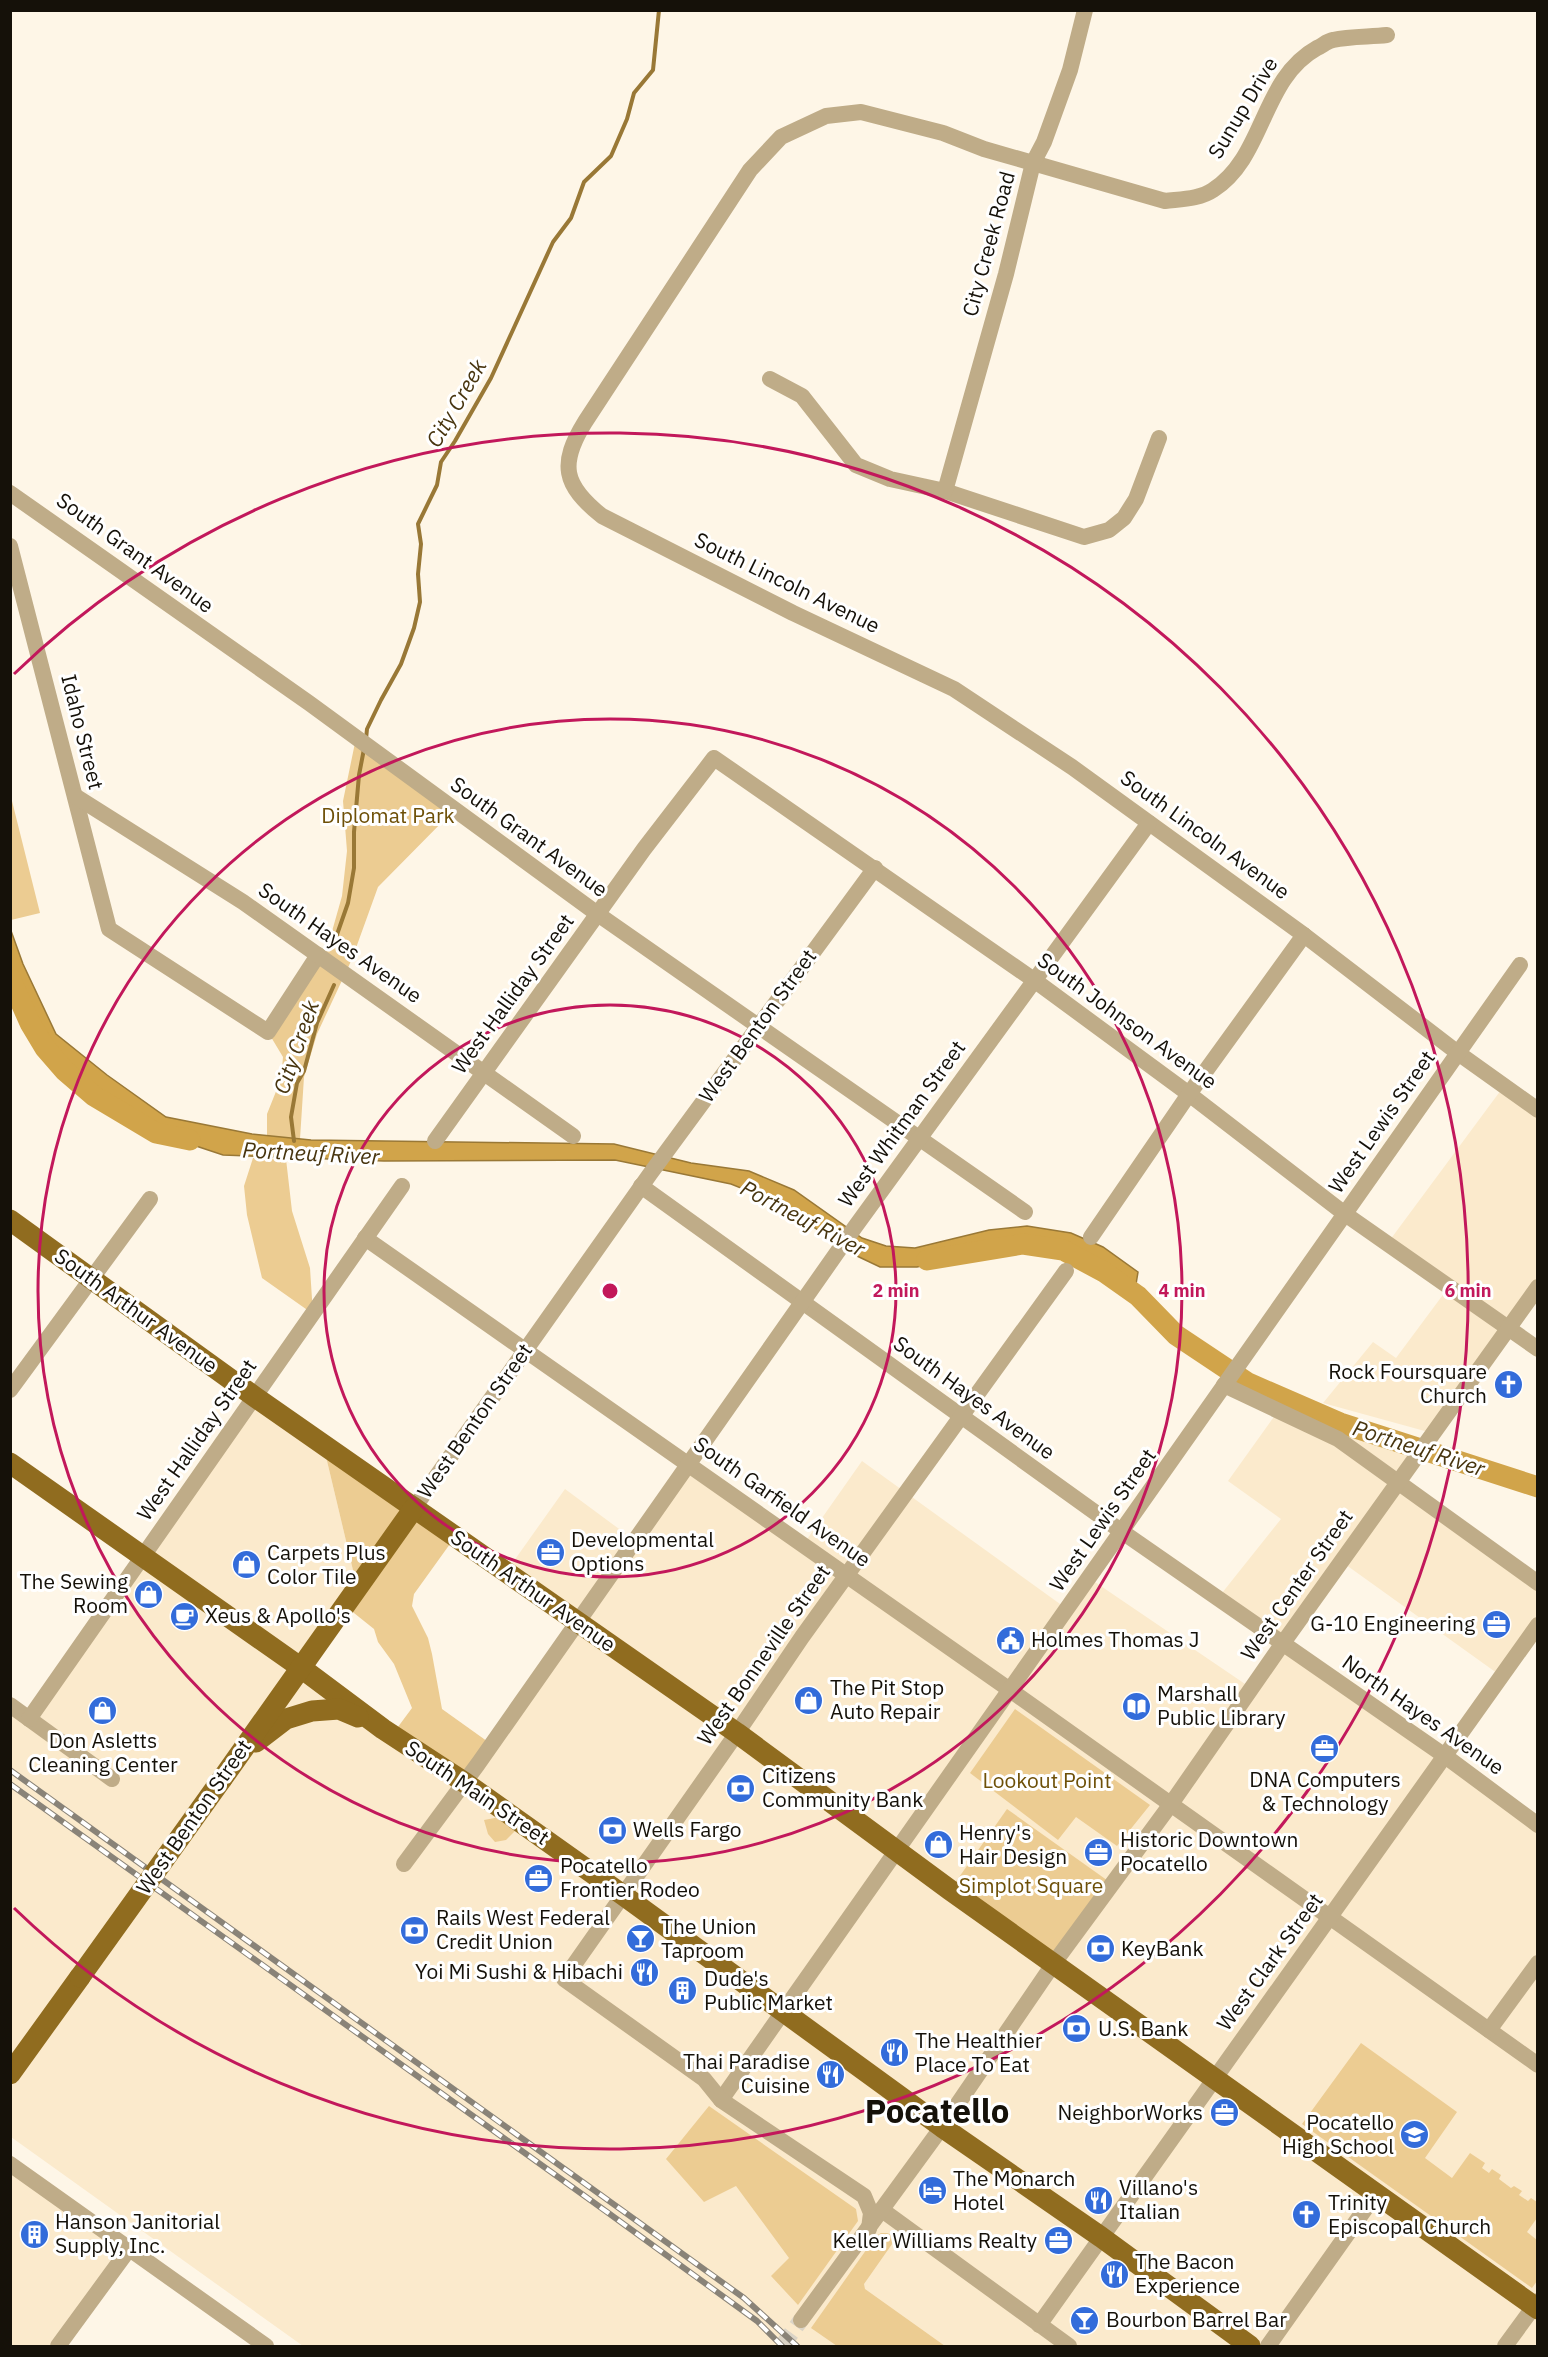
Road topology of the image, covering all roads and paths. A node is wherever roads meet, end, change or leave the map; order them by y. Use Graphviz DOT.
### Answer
graph roads {
  1 [pos="1085,10"];
  2 [pos="1387,35"];
  3 [pos="1033,163"];
  4 [pos="771,379"];
  5 [pos="1159,438"];
  6 [pos="945,491"];
  7 [pos="10,493"];
  8 [pos="10,546"];
  9 [pos="13,565"];
  10 [pos="714,758"];
  11 [pos="75,796"];
  12 [pos="1149,823"];
  13 [pos="875,868"];
  14 [pos="599,915"];
  15 [pos="1304,935"];
  16 [pos="318,955"];
  17 [pos="1520,965"];
  18 [pos="1034,980"];
  19 [pos="757,1026"];
  20 [pos="1458,1053"];
  21 [pos="484,1072"];
  22 [pos="1189,1094"];
  23 [pos="1538,1110"];
  24 [pos="573,1136"];
  25 [pos="920,1138"];
  26 [pos="435,1141"];
  27 [pos="645,1180"];
  28 [pos="402,1186"];
  29 [pos="150,1198"];
  30 [pos="1025,1212"];
  31 [pos="1345,1214"];
  32 [pos="10,1220"];
  33 [pos="1091,1237"];
  34 [pos="365,1238"];
  35 [pos="1066,1271"];
  36 [pos="91,1278"];
  37 [pos="1538,1287"];
  38 [pos="802,1302"];
  39 [pos="1508,1329"];
  40 [pos="1538,1349"];
  41 [pos="525,1350"];
  42 [pos="1224,1385"];
  43 [pos="10,1390"];
  44 [pos="255,1396"];
  45 [pos="962,1417"];
  46 [pos="10,1463"];
  47 [pos="688,1464"];
  48 [pos="1397,1482"];
  49 [pos="414,1508"];
  50 [pos="1121,1531"];
  51 [pos="142,1558"];
  52 [pos="847,1575"];
  53 [pos="1538,1583"];
  54 [pos="578,1622"];
  55 [pos="1538,1625"];
  56 [pos="1283,1643"];
  57 [pos="300,1667"];
  58 [pos="1010,1690"];
  59 [pos="10,1705"];
  60 [pos="29,1719"];
  61 [pos="383,1729"];
  62 [pos="737,1733"];
  63 [pos="1445,1756"];
  64 [pos="235,1760"];
  65 [pos="112,1779"];
  66 [pos="464,1782"];
  67 [pos="1171,1804"];
  68 [pos="1538,1825"];
  69 [pos="896,1850"];
  70 [pos="404,1864"];
  71 [pos="623,1895"];
  72 [pos="1330,1916"];
  73 [pos="1538,1963"];
  74 [pos="1054,1964"];
  75 [pos="783,2010"];
  76 [pos="1489,2030"];
  77 [pos="1538,2065"];
  78 [pos="10,2074"];
  79 [pos="1214,2079"];
  80 [pos="721,2100"];
  81 [pos="942,2127"];
  82 [pos="10,2164"];
  83 [pos="899,2187"];
  84 [pos="1375,2194"];
  85 [pos="864,2196"];
  86 [pos="882,2210"];
  87 [pos="869,2229"];
  88 [pos="1101,2237"];
  89 [pos="129,2249"];
  90 [pos="1536,2305"];
  91 [pos="801,2320"];
  92 [pos="1039,2325"];
  93 [pos="58,2346"];
  94 [pos="266,2346"];
  95 [pos="1069,2346"];
  96 [pos="1250,2346"];
  97 [pos="1268,2346"];
  98 [pos="1505,2346"];
  1 -- 3 [label="street, City Creek Road"];
  2 -- 3 [label="street, Sunup Drive"];
  3 -- 6 [label="street, City Creek Road"];
  3 -- 12 [label="street, South Lincoln Avenue"];
  4 -- 6 [label="street"];
  5 -- 6 [label="street"];
  7 -- 14 [label="street, South Grant Avenue"];
  8 -- 9 [label="street, Idaho Street"];
  9 -- 11 [label="street, Idaho Street"];
  10 -- 13 [label="street, South Johnson Avenue"];
  10 -- 14 [label="street, West Halliday Street"];
  11 -- 16 [label="street, South Hayes Avenue"];
  11 -- 16 [label="street, Idaho Street"];
  12 -- 15 [label="street, South Lincoln Avenue"];
  12 -- 18 [label="street, West Whitman Street"];
  13 -- 18 [label="street, South Johnson Avenue"];
  13 -- 19 [label="street, West Benton Street"];
  14 -- 19 [label="street, South Grant Avenue"];
  14 -- 21 [label="street, West Halliday Street"];
  15 -- 20 [label="street, South Lincoln Avenue"];
  15 -- 22 [label="street"];
  16 -- 21 [label="street, South Hayes Avenue"];
  17 -- 20 [label="street, West Lewis Street"];
  18 -- 22 [label="street, South Johnson Avenue"];
  18 -- 25 [label="street, West Whitman Street"];
  19 -- 25 [label="street, South Grant Avenue"];
  19 -- 27 [label="street, West Benton Street"];
  20 -- 23 [label="street, South Lincoln Avenue"];
  20 -- 31 [label="street, West Lewis Street"];
  21 -- 24 [label="street, South Hayes Avenue"];
  21 -- 26 [label="street, West Halliday Street"];
  22 -- 31 [label="street, South Johnson Avenue"];
  22 -- 33 [label="street"];
  25 -- 30 [label="street, South Grant Avenue"];
  25 -- 38 [label="street, West Whitman Street"];
  27 -- 38 [label="street, South Hayes Avenue"];
  27 -- 41 [label="street, West Benton Street"];
  28 -- 34 [label="street, West Halliday Street"];
  29 -- 36 [label="street"];
  31 -- 39 [label="street, South Johnson Avenue"];
  31 -- 42 [label="street, West Lewis Street"];
  32 -- 36 [label="main road, South Arthur Avenue"];
  34 -- 41 [label="street, South Garfield Avenue"];
  34 -- 44 [label="street, West Halliday Street"];
  35 -- 45 [label="street, West Bonneville Street"];
  36 -- 43 [label="street"];
  36 -- 44 [label="main road, South Arthur Avenue"];
  37 -- 39 [label="street, West Center Street"];
  38 -- 45 [label="street, South Hayes Avenue"];
  38 -- 47 [label="street, West Whitman Street"];
  39 -- 40 [label="street, South Johnson Avenue"];
  39 -- 48 [label="street, West Center Street"];
  41 -- 47 [label="street, South Garfield Avenue"];
  41 -- 49 [label="street, West Benton Street"];
  42 -- 48 [label="street"];
  42 -- 50 [label="street, West Lewis Street"];
  44 -- 49 [label="main road, South Arthur Avenue"];
  44 -- 51 [label="street, West Halliday Street"];
  45 -- 50 [label="street, South Hayes Avenue"];
  45 -- 52 [label="street, West Bonneville Street"];
  46 -- 51 [label="main road, South Main Street"];
  47 -- 52 [label="street, South Garfield Avenue"];
  47 -- 54 [label="street, West Whitman Street"];
  48 -- 53 [label="street"];
  48 -- 56 [label="street, West Center Street"];
  49 -- 54 [label="main road, South Arthur Avenue"];
  49 -- 57 [label="main road, West Benton Street"];
  50 -- 56 [label="street, South Hayes Avenue"];
  50 -- 58 [label="street, West Lewis Street"];
  51 -- 57 [label="main road, South Main Street"];
  51 -- 60 [label="street, West Halliday Street"];
  52 -- 58 [label="street, South Garfield Avenue"];
  52 -- 62 [label="street, West Bonneville Street"];
  54 -- 62 [label="main road, South Arthur Avenue"];
  54 -- 66 [label="street, West Whitman Street"];
  55 -- 63 [label="street, West Clark Street"];
  56 -- 63 [label="street, North Hayes Avenue"];
  56 -- 67 [label="street, West Center Street"];
  57 -- 61 [label="main road, South Main Street"];
  57 -- 64 [label="main road, West Benton Street"];
  58 -- 67 [label="street, South Garfield Avenue"];
  58 -- 69 [label="street, West Lewis Street"];
  59 -- 60 [label="street"];
  60 -- 65 [label="street"];
  61 -- 64 [label="main road"];
  61 -- 66 [label="main road, South Main Street"];
  62 -- 69 [label="main road, South Arthur Avenue"];
  62 -- 71 [label="street, West Bonneville Street"];
  63 -- 68 [label="street, North Hayes Avenue"];
  63 -- 72 [label="street, West Clark Street"];
  64 -- 78 [label="main road, West Benton Street, bridge"];
  66 -- 70 [label="street, West Whitman Street"];
  66 -- 71 [label="main road, South Main Street"];
  67 -- 72 [label="street, South Garfield Avenue"];
  67 -- 74 [label="street, West Center Street"];
  69 -- 74 [label="main road, South Arthur Avenue"];
  69 -- 75 [label="street, West Lewis Street"];
  71 -- 75 [label="main road, South Main Street"];
  71 -- 80 [label="street, West Bonneville Street"];
  72 -- 76 [label="street, South Garfield Avenue"];
  72 -- 79 [label="street, West Clark Street"];
  73 -- 76 [label="street"];
  74 -- 79 [label="main road, South Arthur Avenue"];
  74 -- 81 [label="street, West Center Street"];
  75 -- 80 [label="street, West Lewis Street"];
  75 -- 81 [label="main road, South Main Street"];
  76 -- 77 [label="street, South Garfield Avenue"];
  79 -- 84 [label="main road, South Arthur Avenue"];
  79 -- 88 [label="street, West Clark Street"];
  80 -- 85 [label="street"];
  81 -- 83 [label="street, West Center Street"];
  81 -- 88 [label="main road, South Main Street"];
  82 -- 89 [label="street"];
  83 -- 85 [label="street"];
  83 -- 86 [label="street, West Center Street"];
  84 -- 90 [label="main road, South Arthur Avenue"];
  84 -- 97 [label="street"];
  85 -- 87 [label="street"];
  86 -- 87 [label="street, West Center Street"];
  86 -- 92 [label="street"];
  87 -- 91 [label="street, West Center Street"];
  88 -- 92 [label="street, West Clark Street"];
  88 -- 96 [label="main road, South Main Street"];
  89 -- 93 [label="street"];
  89 -- 94 [label="street"];
  90 -- 98 [label="street"];
  92 -- 95 [label="street"];
}
